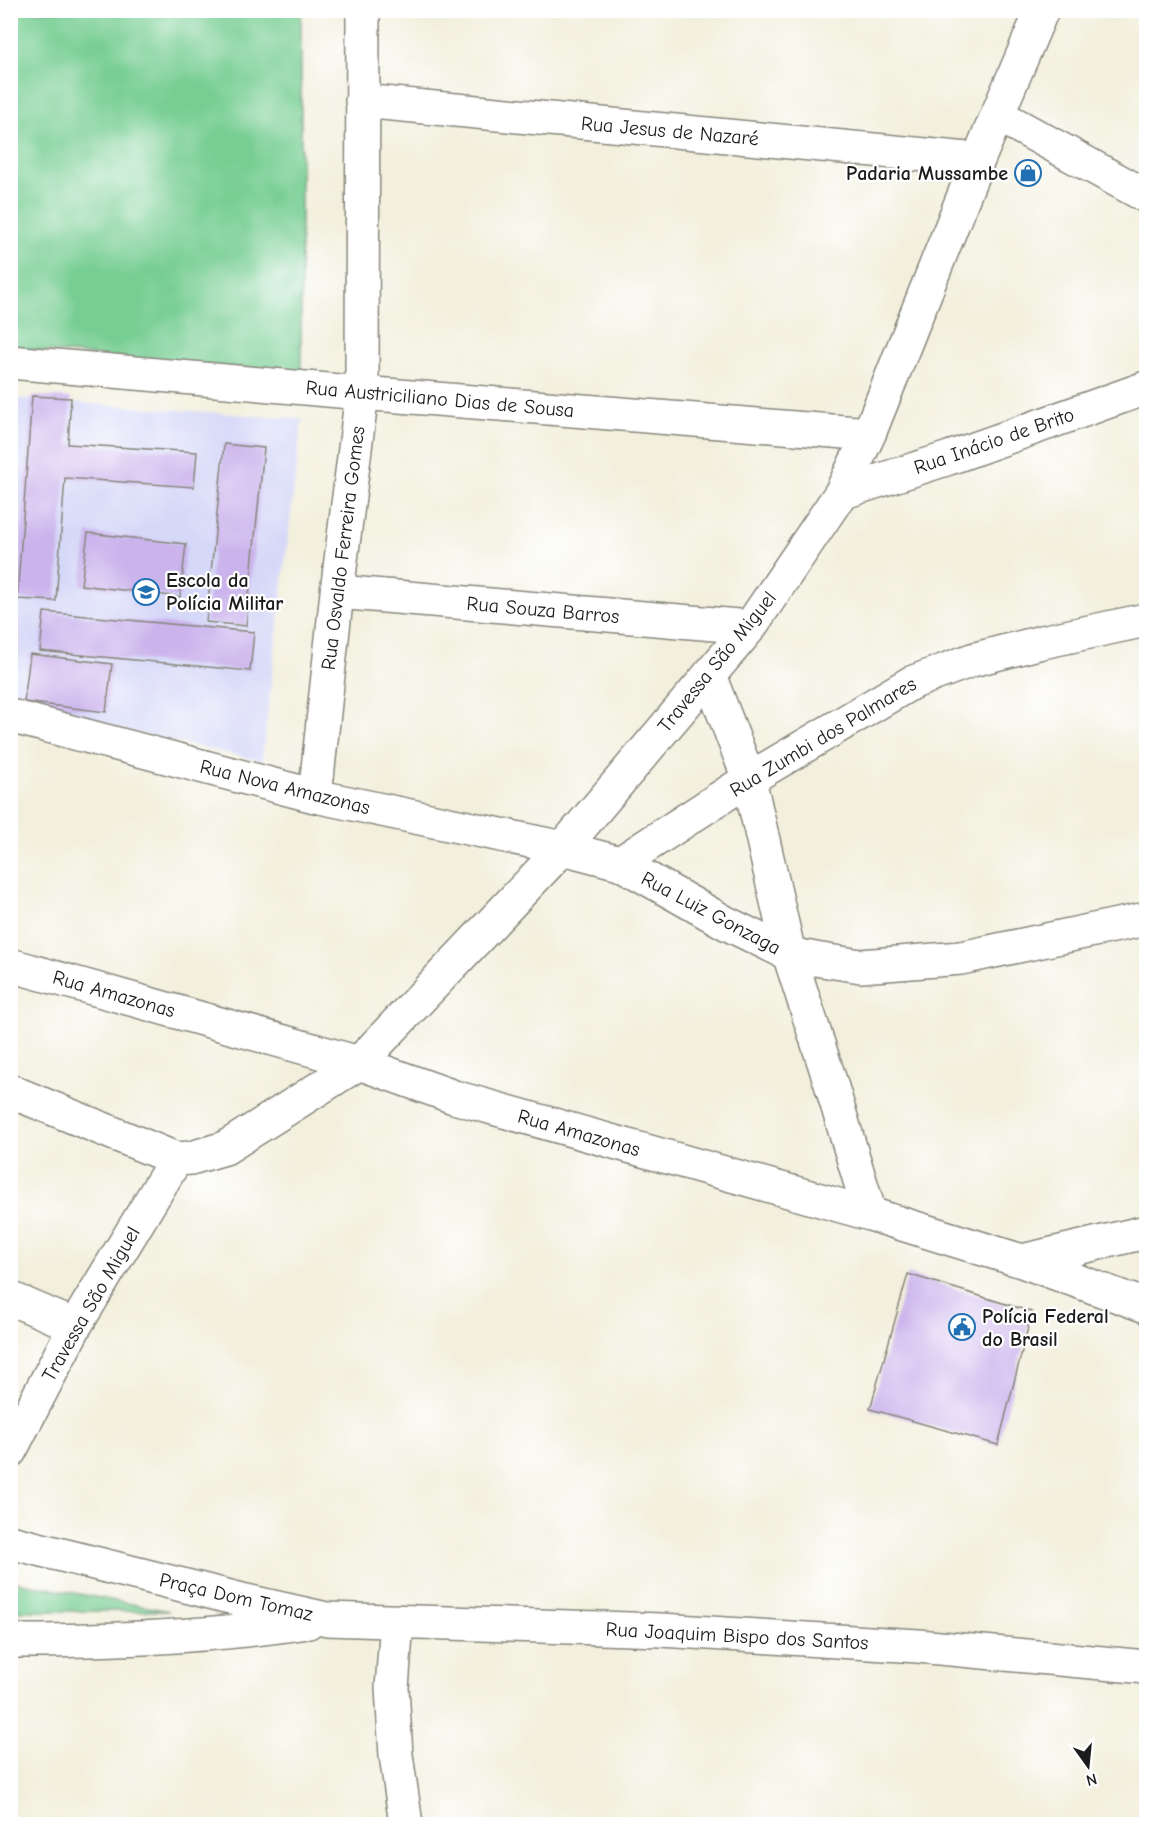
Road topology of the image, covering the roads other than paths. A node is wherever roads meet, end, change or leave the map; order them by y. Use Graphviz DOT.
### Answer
graph roads {
  1 [pos="363,10"];
  2 [pos="1042,10"];
  3 [pos="362,101"];
  4 [pos="998,115"];
  5 [pos="978,160"];
  6 [pos="1146,196"];
  7 [pos="10,362"];
  8 [pos="1146,388"];
  9 [pos="362,393"];
  10 [pos="869,434"];
  11 [pos="841,493"];
  12 [pos="337,592"];
  13 [pos="1146,620"];
  14 [pos="750,627"];
  15 [pos="709,675"];
  16 [pos="10,716"];
  17 [pos="749,779"];
  18 [pos="315,796"];
  19 [pos="563,848"];
  20 [pos="620,863"];
  21 [pos="1146,919"];
  22 [pos="789,954"];
  23 [pos="10,965"];
  24 [pos="359,1063"];
  25 [pos="10,1091"];
  26 [pos="176,1159"];
  27 [pos="870,1214"];
  28 [pos="1146,1232"];
  29 [pos="1022,1261"];
  30 [pos="10,1298"];
  31 [pos="1146,1306"];
  32 [pos="75,1326"];
  33 [pos="10,1451"];
  34 [pos="10,1542"];
  35 [pos="327,1619"];
  36 [pos="397,1621"];
  37 [pos="10,1641"];
  38 [pos="1146,1667"];
  39 [pos="406,1824"];
  1 -- 3 [label="street, Rua Osvaldo Ferreira Gomes"];
  2 -- 4 [label="street, Travessa São Miguel"];
  3 -- 5 [label="street, Rua Jesus de Nazaré"];
  3 -- 9 [label="street, Rua Osvaldo Ferreira Gomes"];
  4 -- 5 [label="street, Travessa São Miguel"];
  4 -- 6 [label="street"];
  5 -- 10 [label="street, Travessa São Miguel"];
  7 -- 9 [label="street, Rua Austriciliano Dias de Sousa"];
  8 -- 11 [label="street, Rua Inácio de Brito"];
  9 -- 10 [label="street, Rua Austriciliano Dias de Sousa"];
  9 -- 12 [label="street, Rua Osvaldo Ferreira Gomes"];
  10 -- 11 [label="street, Travessa São Miguel"];
  11 -- 14 [label="street, Travessa São Miguel"];
  12 -- 14 [label="street, Rua Souza Barros"];
  12 -- 18 [label="street, Rua Osvaldo Ferreira Gomes"];
  13 -- 17 [label="street, Rua Zumbi dos Palmares"];
  14 -- 15 [label="street, Travessa São Miguel"];
  15 -- 17 [label="street"];
  15 -- 19 [label="street, Travessa São Miguel"];
  16 -- 18 [label="street, Rua Nova Amazonas"];
  17 -- 20 [label="street, Rua Zumbi dos Palmares"];
  17 -- 22 [label="street"];
  18 -- 19 [label="street, Rua Nova Amazonas"];
  19 -- 20 [label="street, Rua Luiz Gonzaga"];
  19 -- 24 [label="street, Travessa São Miguel"];
  20 -- 22 [label="street, Rua Luiz Gonzaga"];
  21 -- 22 [label="street, Rua Luiz Gonzaga"];
  22 -- 27 [label="street"];
  23 -- 24 [label="street, Rua Amazonas"];
  24 -- 26 [label="street, Travessa São Miguel"];
  24 -- 27 [label="street, Rua Amazonas"];
  25 -- 26 [label="street"];
  26 -- 32 [label="street, Travessa São Miguel"];
  27 -- 29 [label="street, Rua Amazonas"];
  28 -- 29 [label="street"];
  29 -- 31 [label="street, Rua Amazonas"];
  30 -- 32 [label="street"];
  32 -- 33 [label="street, Travessa São Miguel"];
  34 -- 35 [label="street, Praça Dom Tomaz"];
  35 -- 36 [label="street, Rua Joaquim Bispo dos Santos"];
  35 -- 37 [label="street, Praça Dom Tomaz"];
  36 -- 38 [label="street, Rua Joaquim Bispo dos Santos"];
  36 -- 39 [label="street"];
}
